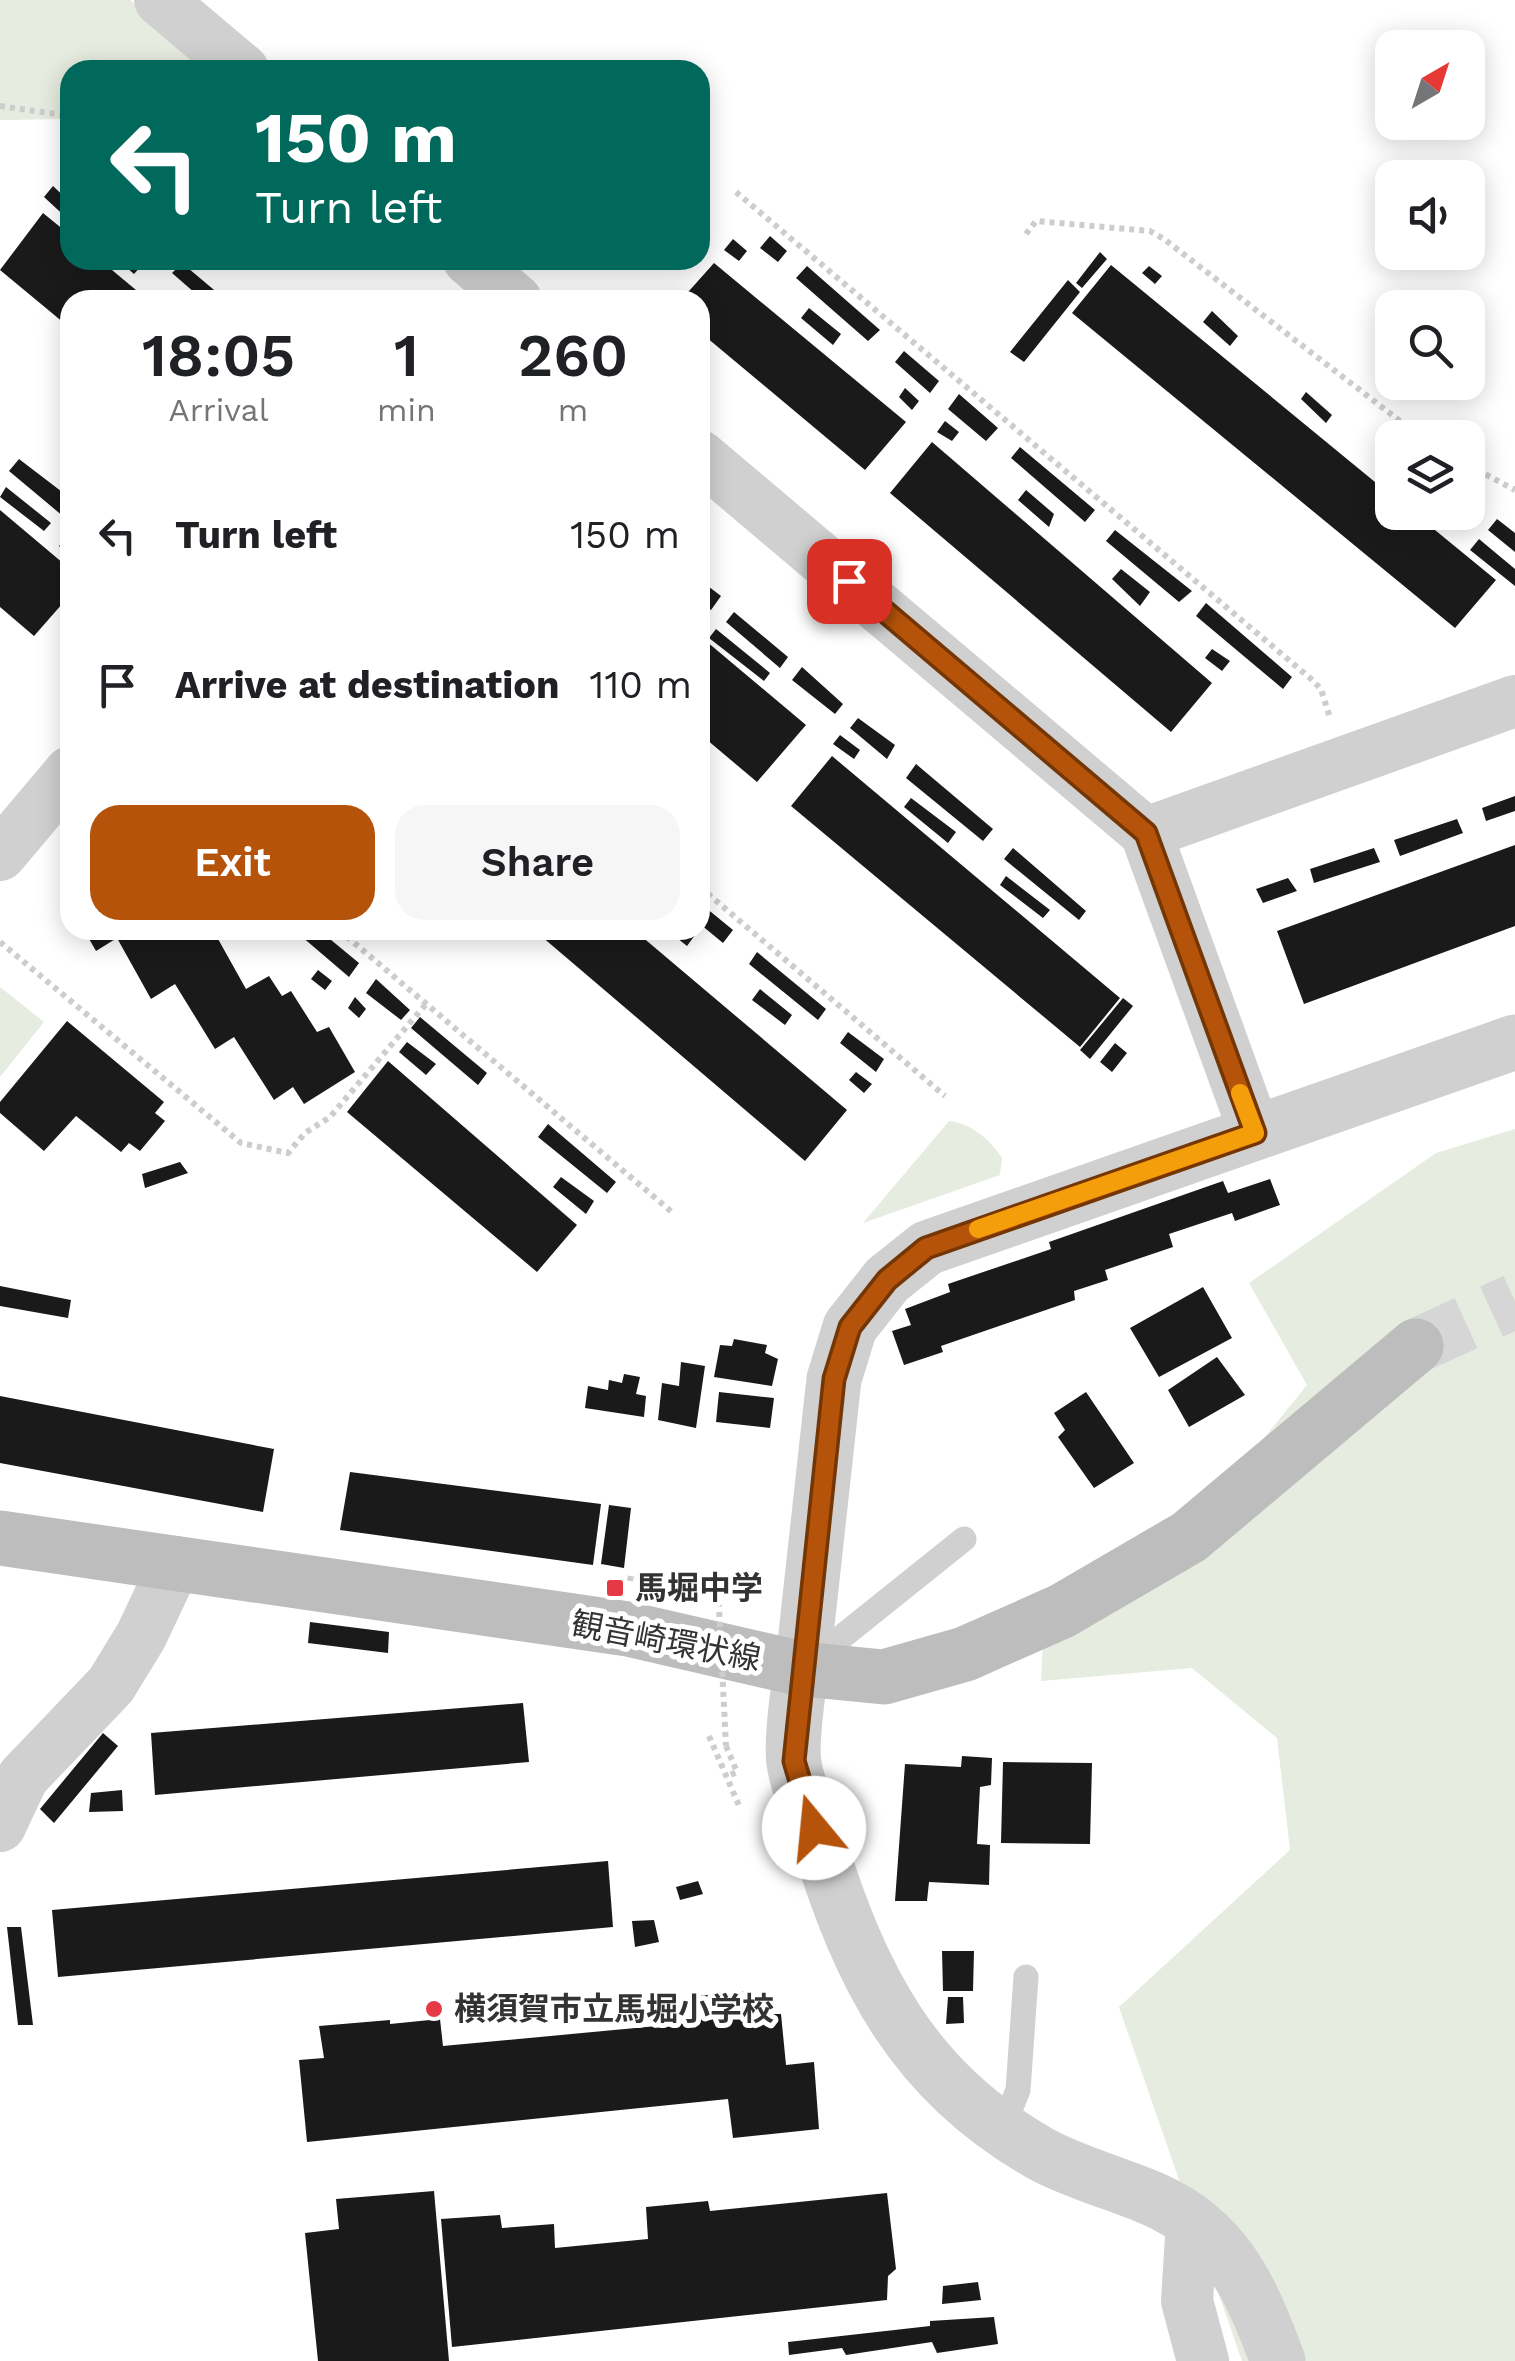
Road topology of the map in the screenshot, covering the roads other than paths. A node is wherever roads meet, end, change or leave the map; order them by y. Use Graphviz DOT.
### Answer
graph roads {
  1 [pos="160,0"];
  2 [pos="231,60"];
  3 [pos="710,464"];
  4 [pos="1515,701"];
  5 [pos="60,784"];
  6 [pos="1146,833"];
  7 [pos="0,855"];
  8 [pos="1515,1042"];
  9 [pos="1255,1133"];
  10 [pos="1416,1346"];
  11 [pos="0,1538"];
  12 [pos="964,1539"];
  13 [pos="176,1562"];
  14 [pos="802,1669"];
  15 [pos="0,1826"];
  16 [pos="1026,1977"];
  17 [pos="1001,2132"];
  18 [pos="1192,2221"];
  19 [pos="1203,2361"];
  20 [pos="1278,2361"];
  1 -- 2 [label="street"];
  3 -- 6 [label="street"];
  4 -- 6 [label="street"];
  5 -- 7 [label="street"];
  6 -- 9 [label="street"];
  8 -- 9 [label="street"];
  9 -- 14 [label="street"];
  10 -- 14 [label="main road, 観音崎環状線"];
  11 -- 13 [label="main road, 観音崎環状線"];
  12 -- 14 [label="lane"];
  13 -- 14 [label="main road, 観音崎環状線"];
  13 -- 15 [label="street"];
  14 -- 17 [label="street"];
  16 -- 17 [label="lane"];
  17 -- 18 [label="street"];
  18 -- 19 [label="street"];
  18 -- 20 [label="street"];
}
